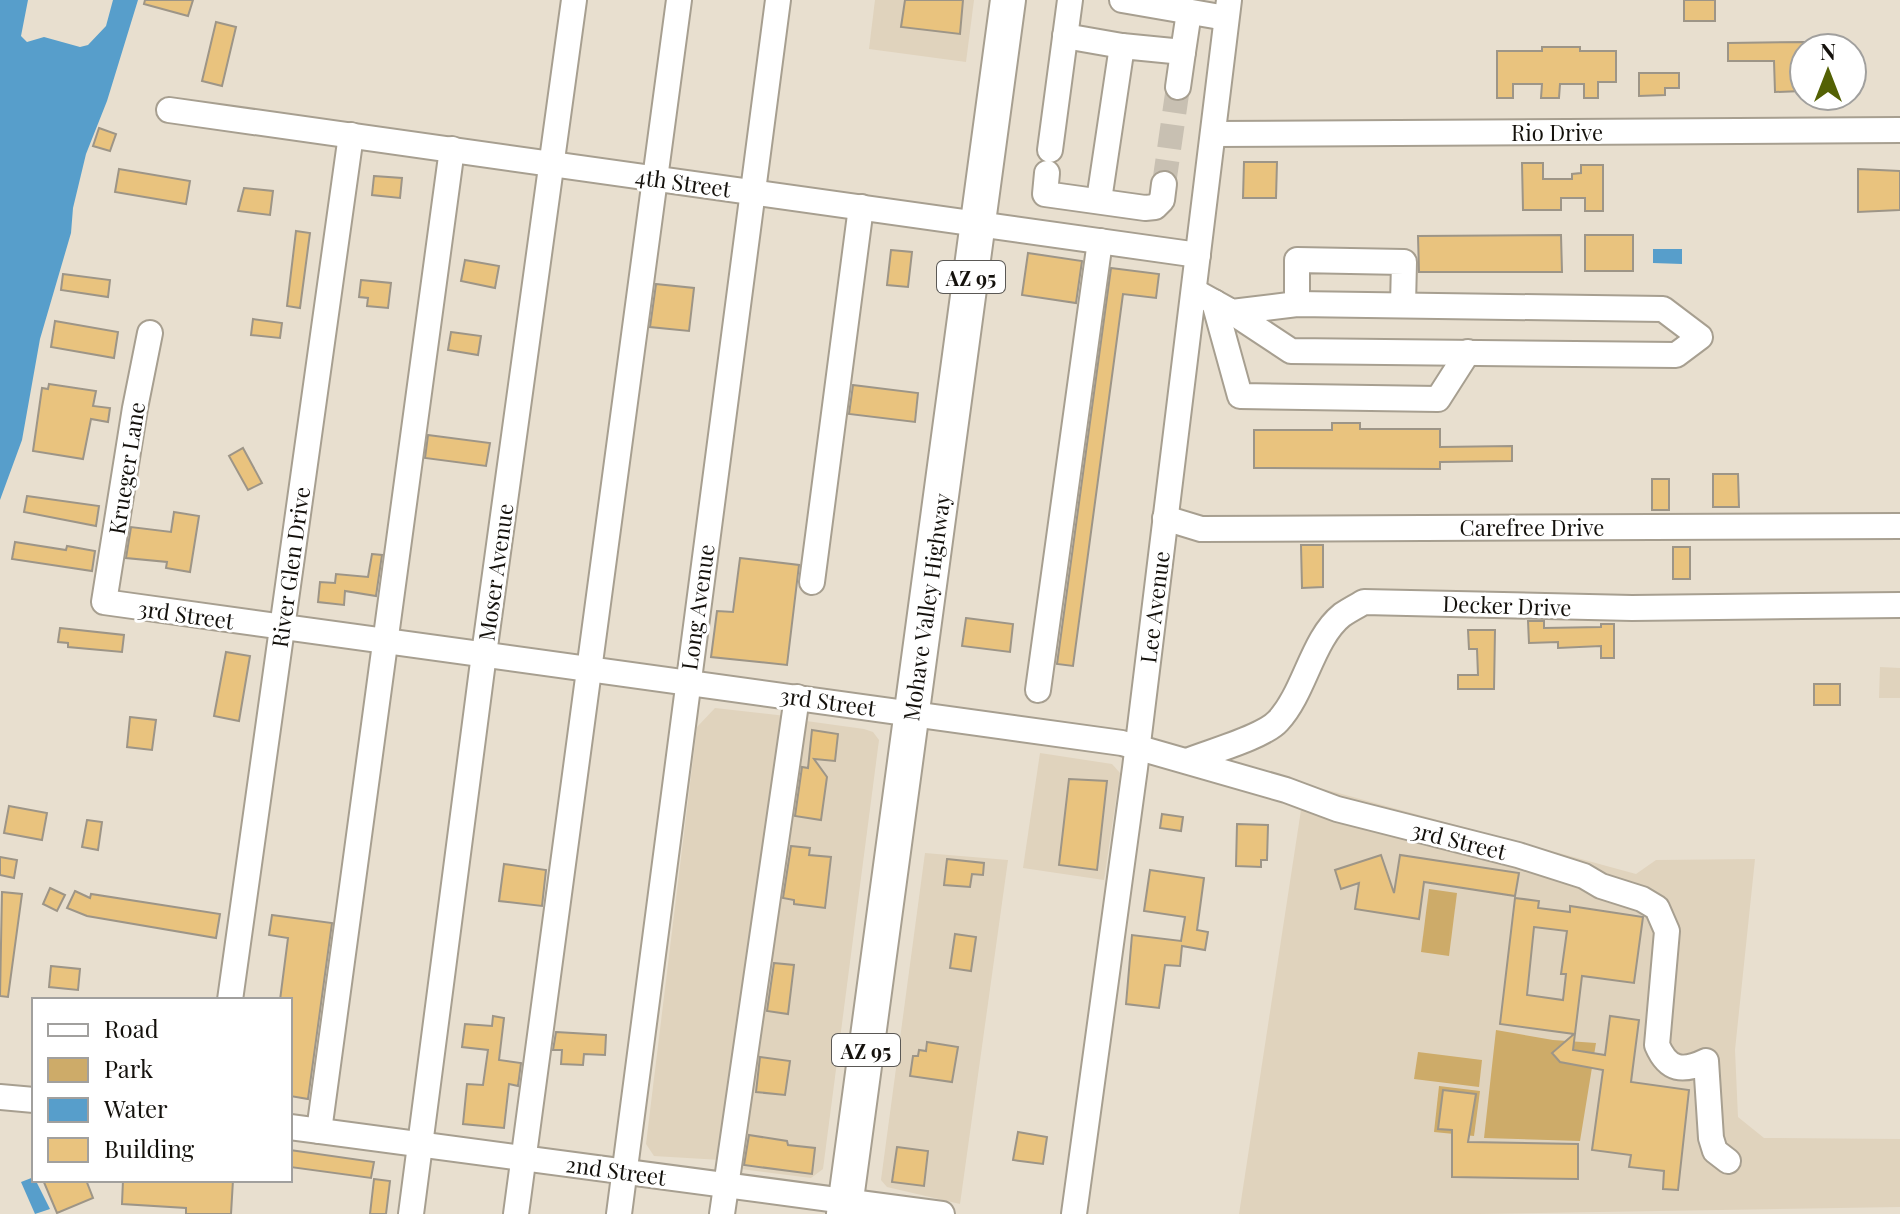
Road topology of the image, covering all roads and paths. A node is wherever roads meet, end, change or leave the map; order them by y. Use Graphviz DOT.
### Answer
graph roads {
  1 [pos="574,0"];
  2 [pos="679,0"];
  3 [pos="778,0"];
  4 [pos="1008,0"];
  5 [pos="1070,0"];
  6 [pos="1122,0"];
  7 [pos="1228,9"];
  8 [pos="1189,12"];
  9 [pos="1065,36"];
  10 [pos="1122,46"];
  11 [pos="1183,52"];
  12 [pos="1178,87"];
  13 [pos="169,110"];
  14 [pos="1900,130"];
  15 [pos="1213,134"];
  16 [pos="351,135"];
  17 [pos="452,149"];
  18 [pos="552,163"];
  19 [pos="656,178"];
  20 [pos="1164,184"];
  21 [pos="752,192"];
  22 [pos="1099,200"];
  23 [pos="861,207"];
  24 [pos="978,224"];
  25 [pos="1100,241"];
  26 [pos="1198,255"];
  27 [pos="1213,301"];
  28 [pos="1297,304"];
  29 [pos="1403,305"];
  30 [pos="150,333"];
  31 [pos="1468,352"];
  32 [pos="1165,518"];
  33 [pos="1900,526"];
  34 [pos="812,582"];
  35 [pos="104,602"];
  36 [pos="1900,605"];
  37 [pos="282,627"];
  38 [pos="385,641"];
  39 [pos="484,654"];
  40 [pos="590,669"];
  41 [pos="688,682"];
  42 [pos="1038,690"];
  43 [pos="797,697"];
  44 [pos="911,713"];
  45 [pos="1137,748"];
  46 [pos="1187,761"];
  47 [pos="230,998"];
  48 [pos="0,1097"];
  49 [pos="32,1100"];
  50 [pos="292,1127"];
  51 [pos="319,1131"];
  52 [pos="420,1144"];
  53 [pos="524,1158"];
  54 [pos="1728,1161"];
  55 [pos="625,1171"];
  56 [pos="725,1185"];
  57 [pos="845,1207"];
  58 [pos="411,1214"];
  59 [pos="516,1214"];
  60 [pos="619,1214"];
  61 [pos="722,1214"];
  62 [pos="942,1214"];
  63 [pos="1074,1214"];
  1 -- 18 [label="street, Moser Avenue"];
  2 -- 19 [label="street"];
  3 -- 21 [label="street, Long Avenue"];
  4 -- 24 [label="highway, Mohave Valley Highway / AZ 95"];
  5 -- 9 [label="street"];
  6 -- 8 [label="street"];
  7 -- 8 [label="street"];
  7 -- 15 [label="street, Lee Avenue"];
  8 -- 11 [label="street"];
  9 -- 10 [label="street"];
  9 -- 22 [label="street"];
  10 -- 11 [label="street"];
  10 -- 22 [label="street"];
  11 -- 12 [label="street"];
  13 -- 16 [label="street, 4th Street"];
  14 -- 15 [label="street, Rio Drive"];
  15 -- 26 [label="street, Lee Avenue"];
  16 -- 17 [label="street, 4th Street"];
  16 -- 37 [label="street, River Glen Drive"];
  17 -- 18 [label="street, 4th Street"];
  17 -- 38 [label="street"];
  18 -- 19 [label="street, 4th Street"];
  18 -- 39 [label="street, Moser Avenue"];
  19 -- 21 [label="street, 4th Street"];
  19 -- 40 [label="street"];
  20 -- 22 [label="street"];
  21 -- 23 [label="street, 4th Street"];
  21 -- 41 [label="street, Long Avenue"];
  23 -- 24 [label="street, 4th Street"];
  23 -- 34 [label="street"];
  24 -- 25 [label="street, 4th Street"];
  24 -- 44 [label="highway, Mohave Valley Highway / AZ 95"];
  25 -- 26 [label="street, 4th Street"];
  25 -- 42 [label="street"];
  26 -- 27 [label="street, Lee Avenue"];
  27 -- 28 [label="street"];
  27 -- 31 [label="street"];
  27 -- 31 [label="street"];
  27 -- 32 [label="street, Lee Avenue"];
  28 -- 29 [label="street"];
  28 -- 29 [label="street"];
  29 -- 31 [label="street"];
  30 -- 35 [label="street, Krueger Lane"];
  32 -- 33 [label="street, Carefree Drive"];
  32 -- 45 [label="street, Lee Avenue"];
  35 -- 37 [label="street, 3rd Street"];
  36 -- 46 [label="street, Decker Drive"];
  37 -- 38 [label="street, 3rd Street"];
  37 -- 47 [label="street, River Glen Drive"];
  38 -- 39 [label="street, 3rd Street"];
  38 -- 51 [label="street"];
  39 -- 40 [label="street, 3rd Street"];
  39 -- 52 [label="street, Moser Avenue"];
  40 -- 41 [label="street, 3rd Street"];
  40 -- 53 [label="street"];
  41 -- 43 [label="street, 3rd Street"];
  41 -- 55 [label="street, Long Avenue"];
  43 -- 44 [label="street, 3rd Street"];
  43 -- 56 [label="street"];
  44 -- 45 [label="street, 3rd Street"];
  44 -- 57 [label="highway, Mohave Valley Highway / AZ 95"];
  45 -- 46 [label="street, 3rd Street"];
  45 -- 63 [label="street, Lee Avenue"];
  46 -- 54 [label="street, 3rd Street"];
  48 -- 49 [label="street"];
  50 -- 51 [label="street, 2nd Street"];
  51 -- 52 [label="street, 2nd Street"];
  52 -- 53 [label="street, 2nd Street"];
  52 -- 58 [label="street, Moser Avenue"];
  53 -- 55 [label="street, 2nd Street"];
  53 -- 59 [label="street"];
  55 -- 56 [label="street, 2nd Street"];
  55 -- 60 [label="street, Long Avenue"];
  56 -- 57 [label="street, 2nd Street"];
  56 -- 61 [label="street"];
  57 -- 62 [label="street, 2nd Street"];
}
